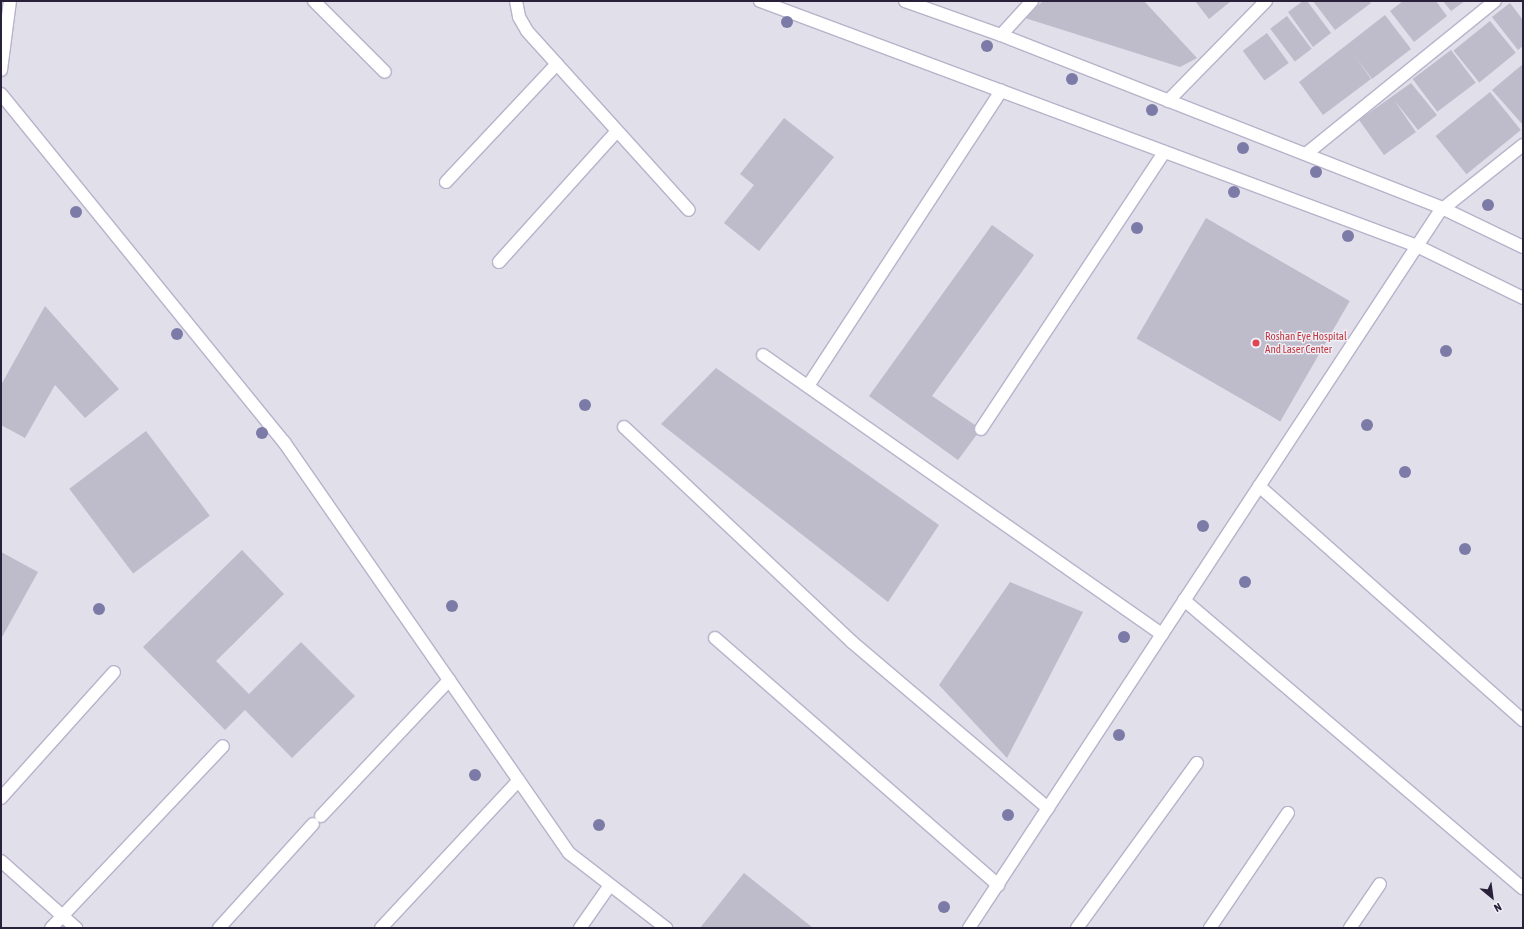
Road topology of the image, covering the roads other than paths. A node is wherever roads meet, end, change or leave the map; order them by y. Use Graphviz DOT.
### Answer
graph roads {
  1 [pos="14,1"];
  2 [pos="314,1"];
  3 [pos="516,1"];
  4 [pos="760,1"];
  5 [pos="905,1"];
  6 [pos="1032,1"];
  7 [pos="1266,1"];
  8 [pos="1495,1"];
  9 [pos="9,6"];
  10 [pos="1000,35"];
  11 [pos="557,64"];
  12 [pos="1,70"];
  13 [pos="385,72"];
  14 [pos="1001,91"];
  15 [pos="1,94"];
  16 [pos="1168,101"];
  17 [pos="617,130"];
  18 [pos="1523,145"];
  19 [pos="1164,152"];
  20 [pos="1306,154"];
  21 [pos="446,182"];
  22 [pos="1442,208"];
  23 [pos="689,210"];
  24 [pos="1417,246"];
  25 [pos="1523,247"];
  26 [pos="499,262"];
  27 [pos="1523,298"];
  28 [pos="763,355"];
  29 [pos="808,386"];
  30 [pos="624,427"];
  31 [pos="981,429"];
  32 [pos="1259,486"];
  33 [pos="1184,600"];
  34 [pos="1162,634"];
  35 [pos="715,638"];
  36 [pos="114,672"];
  37 [pos="449,680"];
  38 [pos="1523,720"];
  39 [pos="223,746"];
  40 [pos="1197,763"];
  41 [pos="518,780"];
  42 [pos="1,798"];
  43 [pos="1048,808"];
  44 [pos="1288,814"];
  45 [pos="1,861"];
  46 [pos="998,884"];
  47 [pos="1380,884"];
  48 [pos="610,885"];
  49 [pos="1523,889"];
  50 [pos="62,916"];
  51 [pos="970,927"];
  52 [pos="51,928"];
  53 [pos="76,928"];
  54 [pos="219,928"];
  55 [pos="381,928"];
  56 [pos="580,928"];
  57 [pos="666,928"];
  58 [pos="1077,928"];
  59 [pos="1210,928"];
  60 [pos="1350,928"];
  1 -- 9 [label="street"];
  2 -- 13 [label="street"];
  3 -- 11 [label="street"];
  4 -- 14 [label="street"];
  5 -- 10 [label="street"];
  6 -- 10 [label="street"];
  7 -- 16 [label="street"];
  8 -- 20 [label="street"];
  9 -- 12 [label="street"];
  10 -- 16 [label="street"];
  11 -- 17 [label="street"];
  11 -- 21 [label="street"];
  14 -- 19 [label="street"];
  14 -- 29 [label="street"];
  15 -- 37 [label="street"];
  16 -- 20 [label="street"];
  17 -- 23 [label="street"];
  17 -- 26 [label="street"];
  18 -- 22 [label="street"];
  19 -- 24 [label="street"];
  19 -- 31 [label="street"];
  20 -- 22 [label="street"];
  22 -- 24 [label="street"];
  22 -- 25 [label="street"];
  24 -- 27 [label="street"];
  24 -- 32 [label="street"];
  28 -- 29 [label="street"];
  29 -- 34 [label="street"];
  30 -- 43 [label="street"];
  32 -- 33 [label="street"];
  32 -- 38 [label="street"];
  33 -- 34 [label="street"];
  33 -- 49 [label="street"];
  34 -- 43 [label="street"];
  35 -- 46 [label="street"];
  36 -- 42 [label="street"];
  37 -- 41 [label="street"];
  37 -- 54 [label="street"];
  39 -- 50 [label="street"];
  40 -- 58 [label="street"];
  41 -- 48 [label="street"];
  41 -- 55 [label="street"];
  43 -- 46 [label="street"];
  44 -- 59 [label="street"];
  45 -- 50 [label="street"];
  46 -- 51 [label="street"];
  47 -- 60 [label="street"];
  48 -- 56 [label="street"];
  48 -- 57 [label="street"];
  50 -- 52 [label="street"];
  50 -- 53 [label="street"];
}
